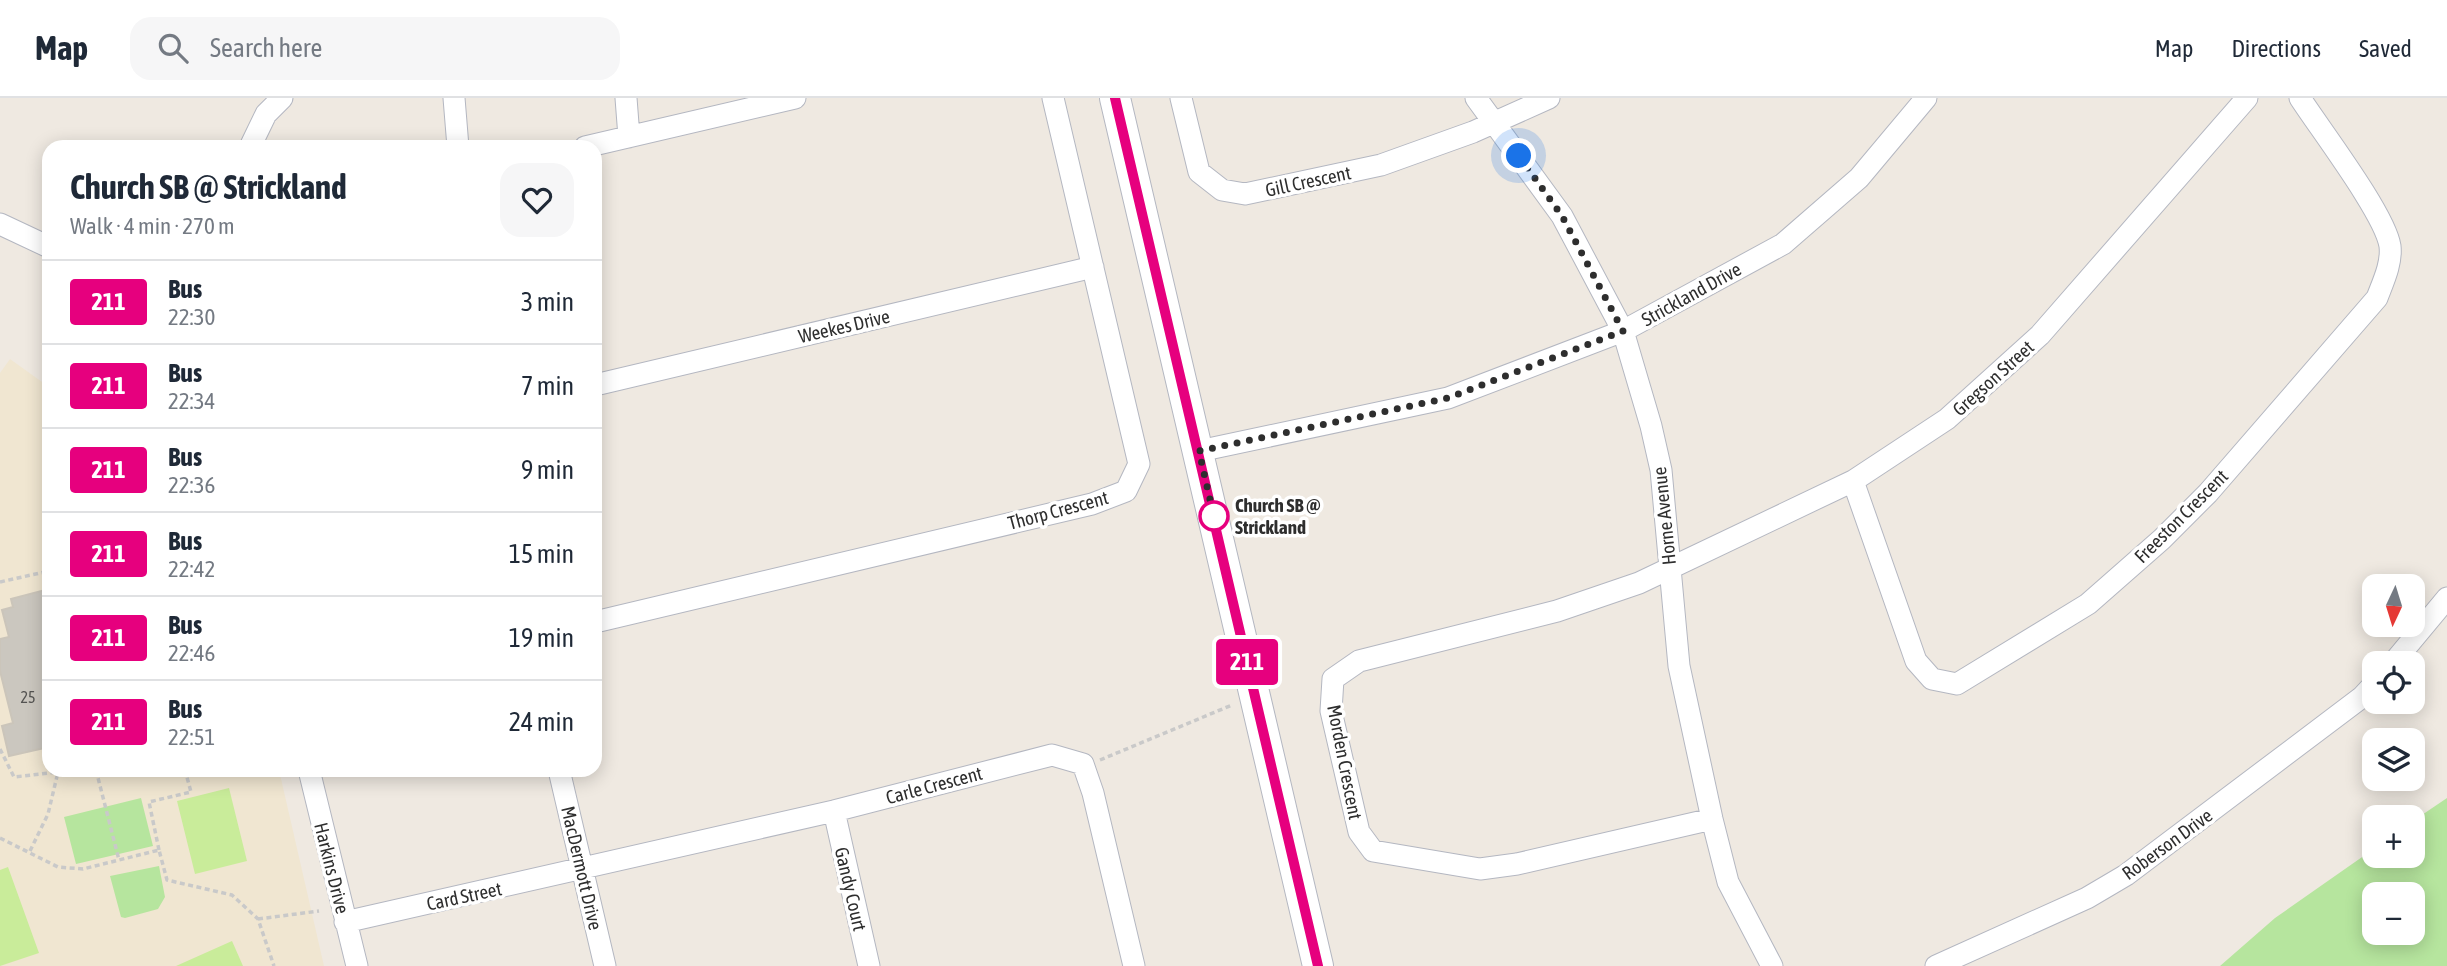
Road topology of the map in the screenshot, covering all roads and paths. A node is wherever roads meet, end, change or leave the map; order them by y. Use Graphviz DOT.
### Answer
graph roads {
  1 [pos="282,98"];
  2 [pos="454,98"];
  3 [pos="626,98"];
  4 [pos="795,98"];
  5 [pos="1053,98"];
  6 [pos="1115,98"];
  7 [pos="1181,98"];
  8 [pos="1476,98"];
  9 [pos="1549,98"];
  10 [pos="1926,98"];
  11 [pos="2247,98"];
  12 [pos="2300,98"];
  13 [pos="1493,124"];
  14 [pos="629,137"];
  15 [pos="253,140"];
  16 [pos="457,140"];
  17 [pos="602,143"];
  18 [pos="0,224"];
  19 [pos="42,244"];
  20 [pos="1093,267"];
  21 [pos="1623,331"];
  22 [pos="602,383"];
  23 [pos="1199,451"];
  24 [pos="1853,481"];
  25 [pos="1671,570"];
  26 [pos="42,572"];
  27 [pos="0,582"];
  28 [pos="2447,598"];
  29 [pos="602,620"];
  30 [pos="2403,651"];
  31 [pos="2362,697"];
  32 [pos="1234,704"];
  33 [pos="0,749"];
  34 [pos="1083,764"];
  35 [pos="42,774"];
  36 [pos="57,777"];
  37 [pos="98,777"];
  38 [pos="187,777"];
  39 [pos="311,777"];
  40 [pos="561,777"];
  41 [pos="834,811"];
  42 [pos="1712,819"];
  43 [pos="0,838"];
  44 [pos="159,850"];
  45 [pos="30,851"];
  46 [pos="120,860"];
  47 [pos="582,869"];
  48 [pos="319,911"];
  49 [pos="258,919"];
  50 [pos="345,922"];
  51 [pos="274,966"];
  52 [pos="357,966"];
  53 [pos="605,966"];
  54 [pos="869,966"];
  55 [pos="1134,966"];
  56 [pos="1318,966"];
  57 [pos="1772,966"];
  58 [pos="1936,966"];
  1 -- 15 [label="street"];
  2 -- 16 [label="street"];
  3 -- 14 [label="street"];
  4 -- 14 [label="street"];
  5 -- 20 [label="street, Thorp Crescent"];
  6 -- 23 [label="street"];
  7 -- 13 [label="street, Gill Crescent"];
  8 -- 13 [label="street, Horne Avenue"];
  9 -- 13 [label="street, Gill Crescent"];
  10 -- 21 [label="street, Strickland Drive"];
  11 -- 24 [label="street, Gregson Street"];
  12 -- 24 [label="street, Freeston Crescent"];
  13 -- 21 [label="street, Horne Avenue"];
  14 -- 17 [label="street"];
  18 -- 19 [label="street"];
  20 -- 22 [label="street, Weekes Drive"];
  20 -- 29 [label="street, Thorp Crescent"];
  21 -- 23 [label="street, Strickland Drive"];
  21 -- 25 [label="street, Horne Avenue"];
  23 -- 56 [label="street"];
  24 -- 25 [label="street, Gregson Street"];
  25 -- 42 [label="street, Horne Avenue"];
  25 -- 42 [label="street, Morden Crescent"];
  26 -- 27 [label="path"];
  28 -- 30 [label="street"];
  31 -- 58 [label="street, Roberson Drive"];
  32 -- 34 [label="path"];
  33 -- 35 [label="path"];
  34 -- 41 [label="street, Carle Crescent"];
  34 -- 55 [label="street"];
  36 -- 45 [label="path"];
  37 -- 46 [label="path"];
  38 -- 44 [label="path"];
  39 -- 50 [label="street, Harkins Drive"];
  40 -- 47 [label="street, MacDermott Drive"];
  41 -- 47 [label="street, Carle Crescent"];
  41 -- 54 [label="street, Gandy Court"];
  42 -- 57 [label="street, Horne Avenue"];
  43 -- 45 [label="path"];
  44 -- 46 [label="path"];
  44 -- 49 [label="path"];
  45 -- 46 [label="path"];
  47 -- 50 [label="street, Card Street"];
  47 -- 53 [label="street, MacDermott Drive"];
  48 -- 49 [label="path"];
  49 -- 51 [label="path"];
  50 -- 52 [label="street, Harkins Drive"];
}
